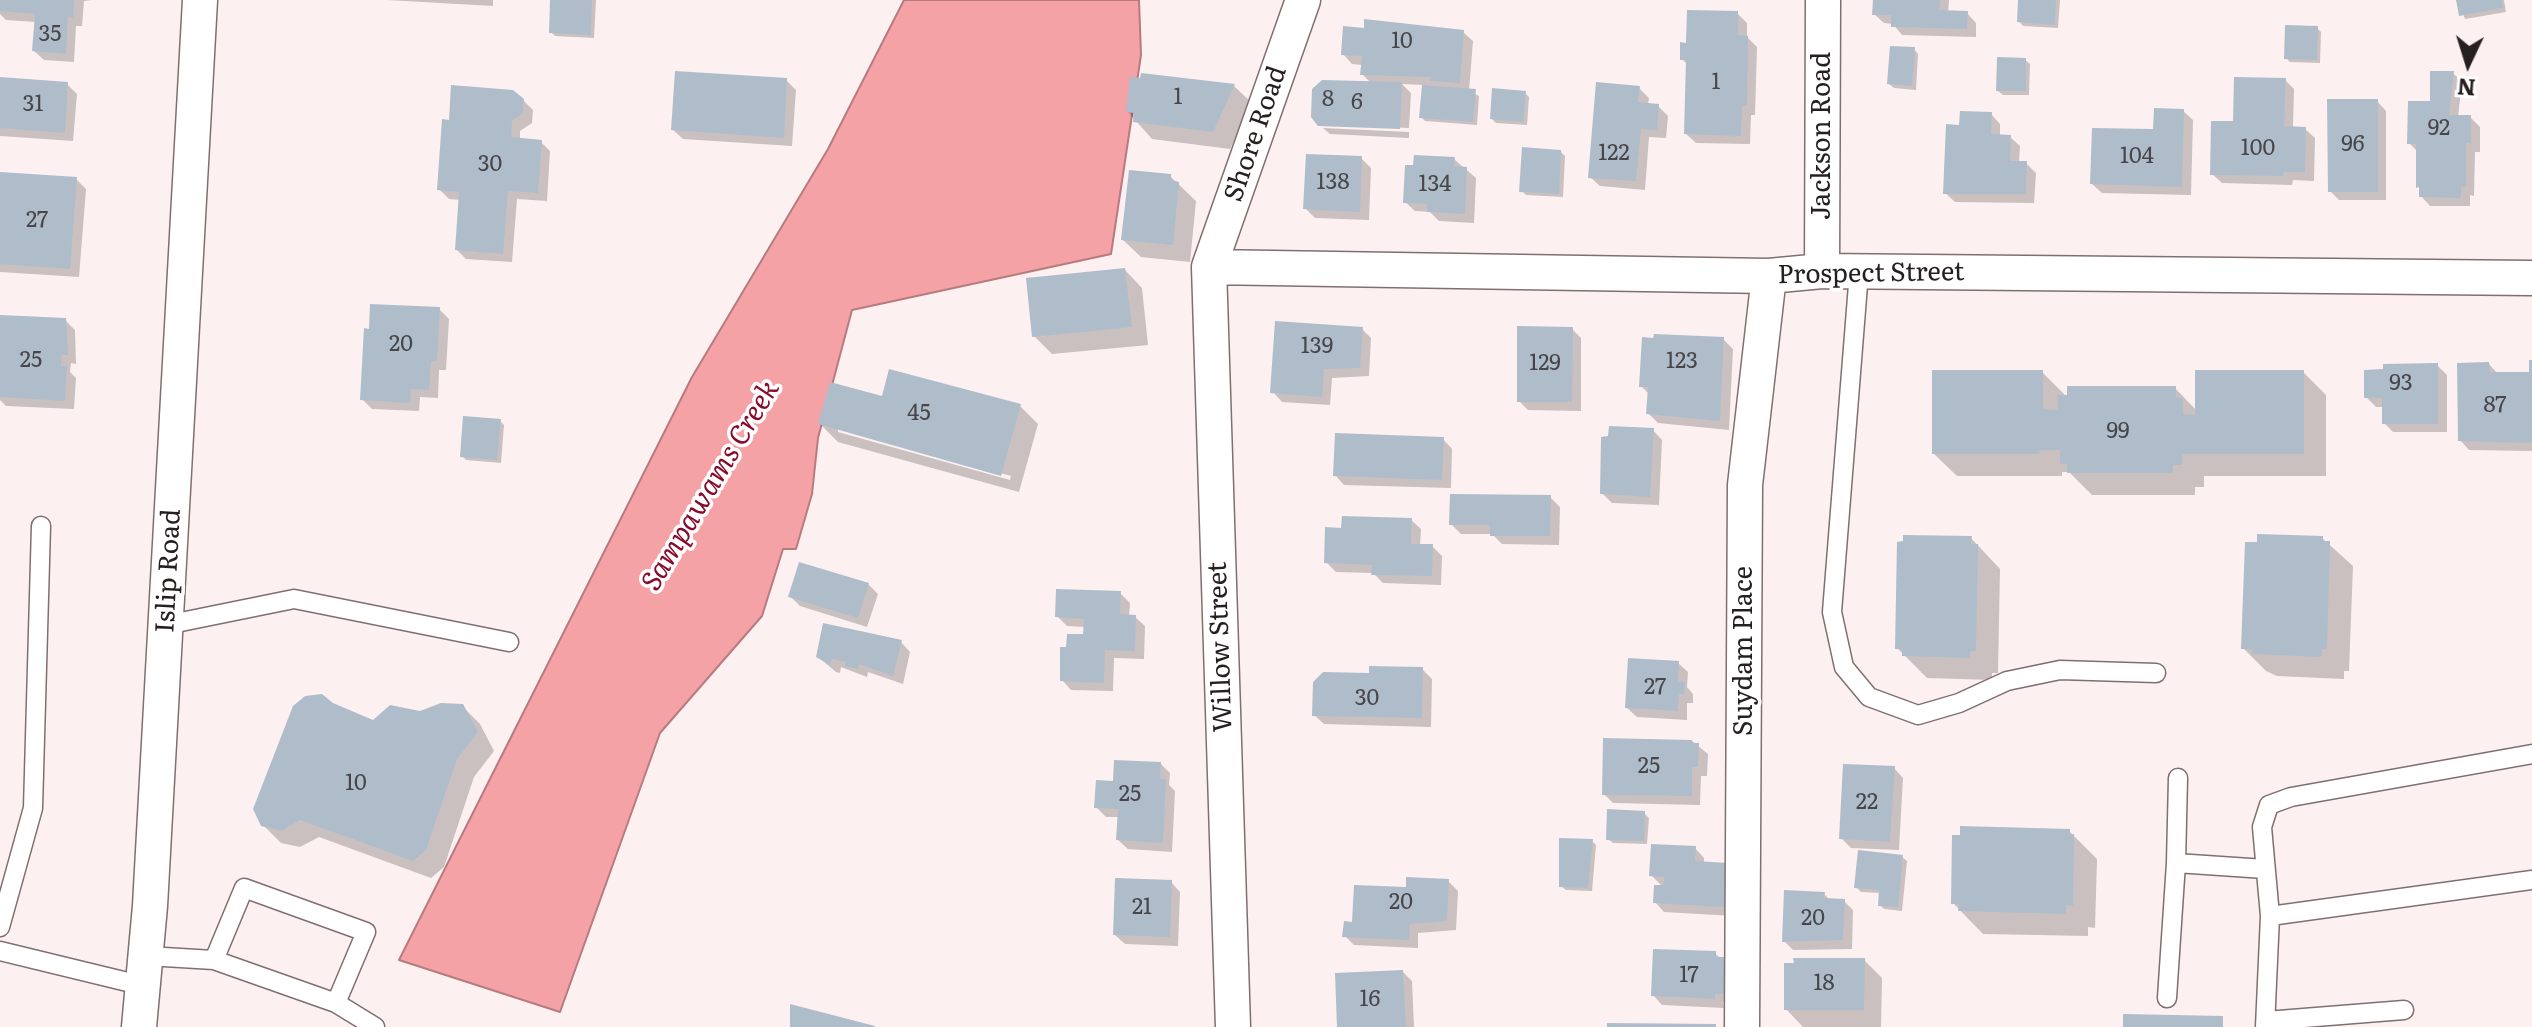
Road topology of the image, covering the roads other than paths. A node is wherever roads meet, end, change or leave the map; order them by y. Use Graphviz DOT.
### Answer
graph roads {
  1 [pos="200,0"];
  2 [pos="1303,0"];
  3 [pos="1823,0"];
  4 [pos="1209,267"];
  5 [pos="1822,271"];
  6 [pos="1859,272"];
  7 [pos="1769,276"];
  8 [pos="2532,278"];
  9 [pos="41,526"];
  10 [pos="166,625"];
  11 [pos="509,642"];
  12 [pos="2156,673"];
  13 [pos="2532,754"];
  14 [pos="2178,778"];
  15 [pos="2176,863"];
  16 [pos="2265,869"];
  17 [pos="2532,880"];
  18 [pos="2270,916"];
  19 [pos="0,927"];
  20 [pos="0,951"];
  21 [pos="214,960"];
  22 [pos="146,971"];
  23 [pos="2167,998"];
  24 [pos="336,1003"];
  25 [pos="2404,1010"];
  26 [pos="2265,1024"];
  27 [pos="139,1027"];
  28 [pos="375,1027"];
  29 [pos="1233,1027"];
  30 [pos="1742,1027"];
  1 -- 10 [label="street, Islip Road"];
  2 -- 4 [label="street, Shore Road"];
  3 -- 5 [label="street, Jackson Road"];
  4 -- 7 [label="street, Prospect Street"];
  4 -- 29 [label="street, Willow Street"];
  5 -- 6 [label="street, Prospect Street"];
  5 -- 7 [label="street, Prospect Street"];
  6 -- 8 [label="street, Prospect Street"];
  6 -- 12 [label="lane"];
  7 -- 30 [label="street, Suydam Place"];
  9 -- 19 [label="lane"];
  10 -- 11 [label="lane"];
  10 -- 22 [label="street, Islip Road"];
  13 -- 16 [label="lane"];
  14 -- 15 [label="lane"];
  15 -- 16 [label="lane"];
  15 -- 23 [label="lane"];
  16 -- 18 [label="lane"];
  17 -- 18 [label="lane"];
  18 -- 26 [label="lane"];
  20 -- 22 [label="lane"];
  21 -- 22 [label="lane"];
  21 -- 24 [label="lane"];
  21 -- 24 [label="lane"];
  22 -- 27 [label="street, Islip Road"];
  24 -- 28 [label="lane"];
  25 -- 26 [label="lane"];
}
